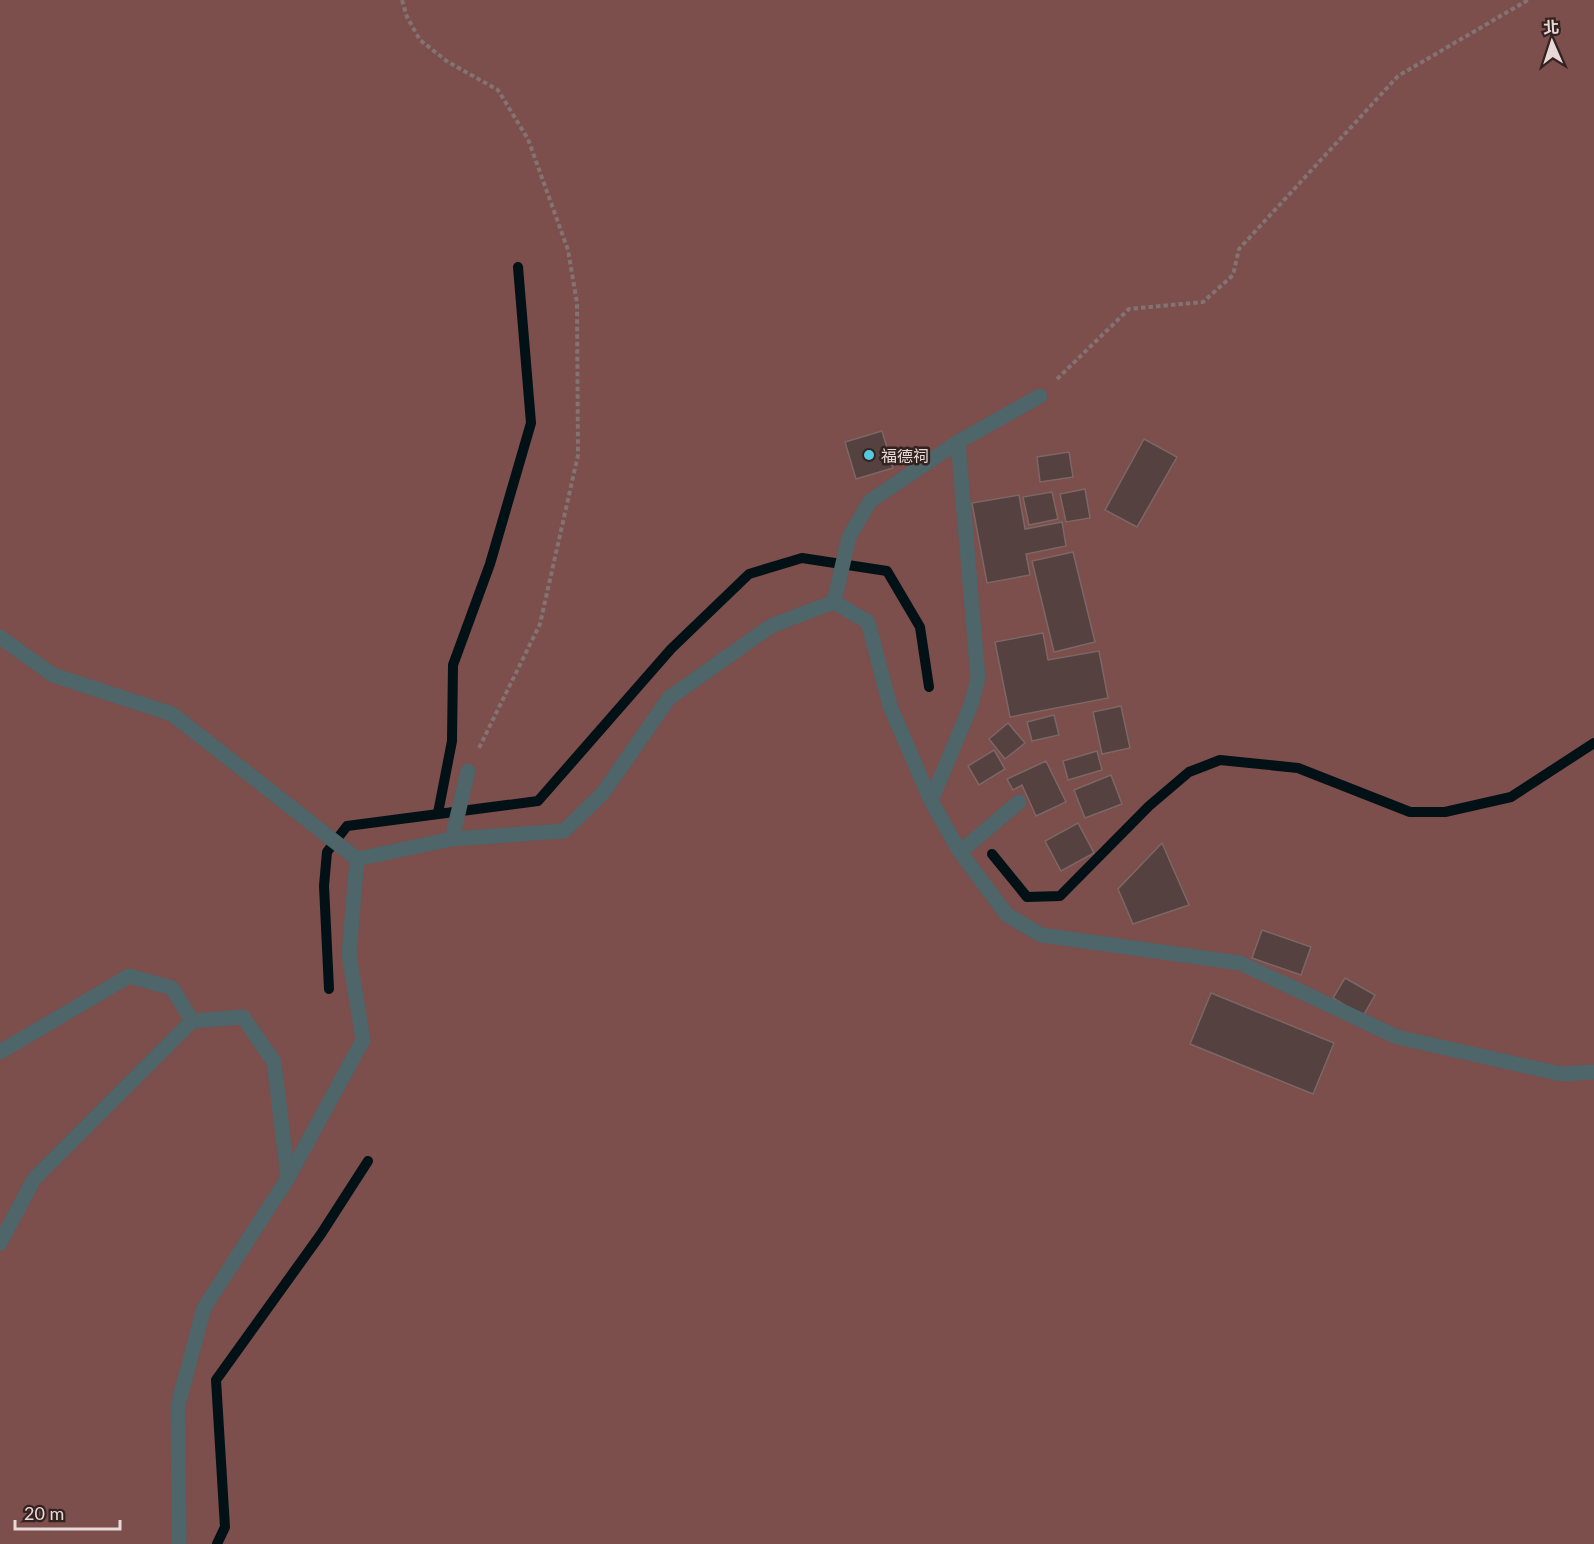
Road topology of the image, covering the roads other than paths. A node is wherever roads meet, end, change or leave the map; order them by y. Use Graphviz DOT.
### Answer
graph roads {
  1 [pos="1040,396"];
  2 [pos="958,442"];
  3 [pos="834,602"];
  4 [pos="0,638"];
  5 [pos="468,771"];
  6 [pos="931,801"];
  7 [pos="1019,802"];
  8 [pos="452,839"];
  9 [pos="960,852"];
  10 [pos="357,860"];
  11 [pos="192,1021"];
  12 [pos="0,1052"];
  13 [pos="1594,1072"];
  14 [pos="288,1178"];
  15 [pos="0,1243"];
  16 [pos="179,1544"];
  1 -- 2 [label="lane"];
  2 -- 3 [label="lane"];
  2 -- 6 [label="lane"];
  3 -- 6 [label="lane"];
  3 -- 8 [label="lane"];
  4 -- 10 [label="lane"];
  5 -- 8 [label="lane"];
  6 -- 9 [label="lane"];
  7 -- 9 [label="lane"];
  8 -- 10 [label="lane"];
  9 -- 13 [label="lane"];
  10 -- 14 [label="lane"];
  11 -- 12 [label="lane"];
  11 -- 14 [label="lane"];
  11 -- 15 [label="lane"];
  14 -- 16 [label="lane"];
}
